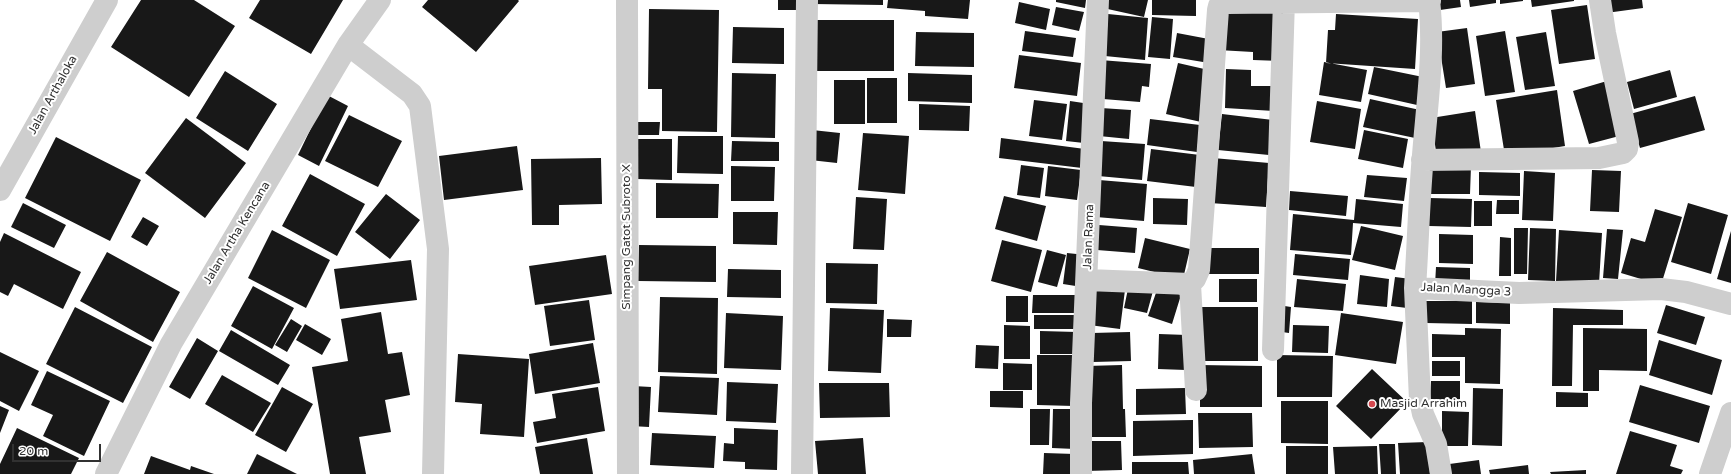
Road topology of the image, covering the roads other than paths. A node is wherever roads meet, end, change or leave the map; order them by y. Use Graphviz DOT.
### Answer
graph roads {
  1 [pos="107,0"];
  2 [pos="380,0"];
  3 [pos="626,0"];
  4 [pos="807,0"];
  5 [pos="1098,0"];
  6 [pos="1429,0"];
  7 [pos="1600,0"];
  8 [pos="1284,1"];
  9 [pos="348,45"];
  10 [pos="1422,160"];
  11 [pos="0,190"];
  12 [pos="1087,280"];
  13 [pos="1190,284"];
  14 [pos="1416,288"];
  15 [pos="1731,304"];
  16 [pos="1273,350"];
  17 [pos="1196,390"];
  18 [pos="1731,413"];
  19 [pos="106,474"];
  20 [pos="433,474"];
  21 [pos="628,474"];
  22 [pos="802,474"];
  23 [pos="1081,474"];
  24 [pos="1441,474"];
  25 [pos="1710,474"];
  1 -- 11 [label="street, Jalan Arthaloka"];
  2 -- 9 [label="street, Jalan Artha Kencana"];
  3 -- 21 [label="street, Simpang Gatot Subroto X"];
  4 -- 22 [label="street"];
  5 -- 12 [label="street, Jalan Rama"];
  6 -- 8 [label="street"];
  6 -- 10 [label="street, Jalan Mangga 3"];
  7 -- 10 [label="street"];
  8 -- 13 [label="street"];
  8 -- 16 [label="street"];
  9 -- 19 [label="street, Jalan Artha Kencana"];
  9 -- 20 [label="street"];
  10 -- 14 [label="street, Jalan Mangga 3"];
  12 -- 13 [label="street"];
  12 -- 23 [label="street, Jalan Rama"];
  13 -- 17 [label="street"];
  14 -- 15 [label="street, Jalan Mangga 3"];
  14 -- 24 [label="street"];
  18 -- 25 [label="street"];
}
